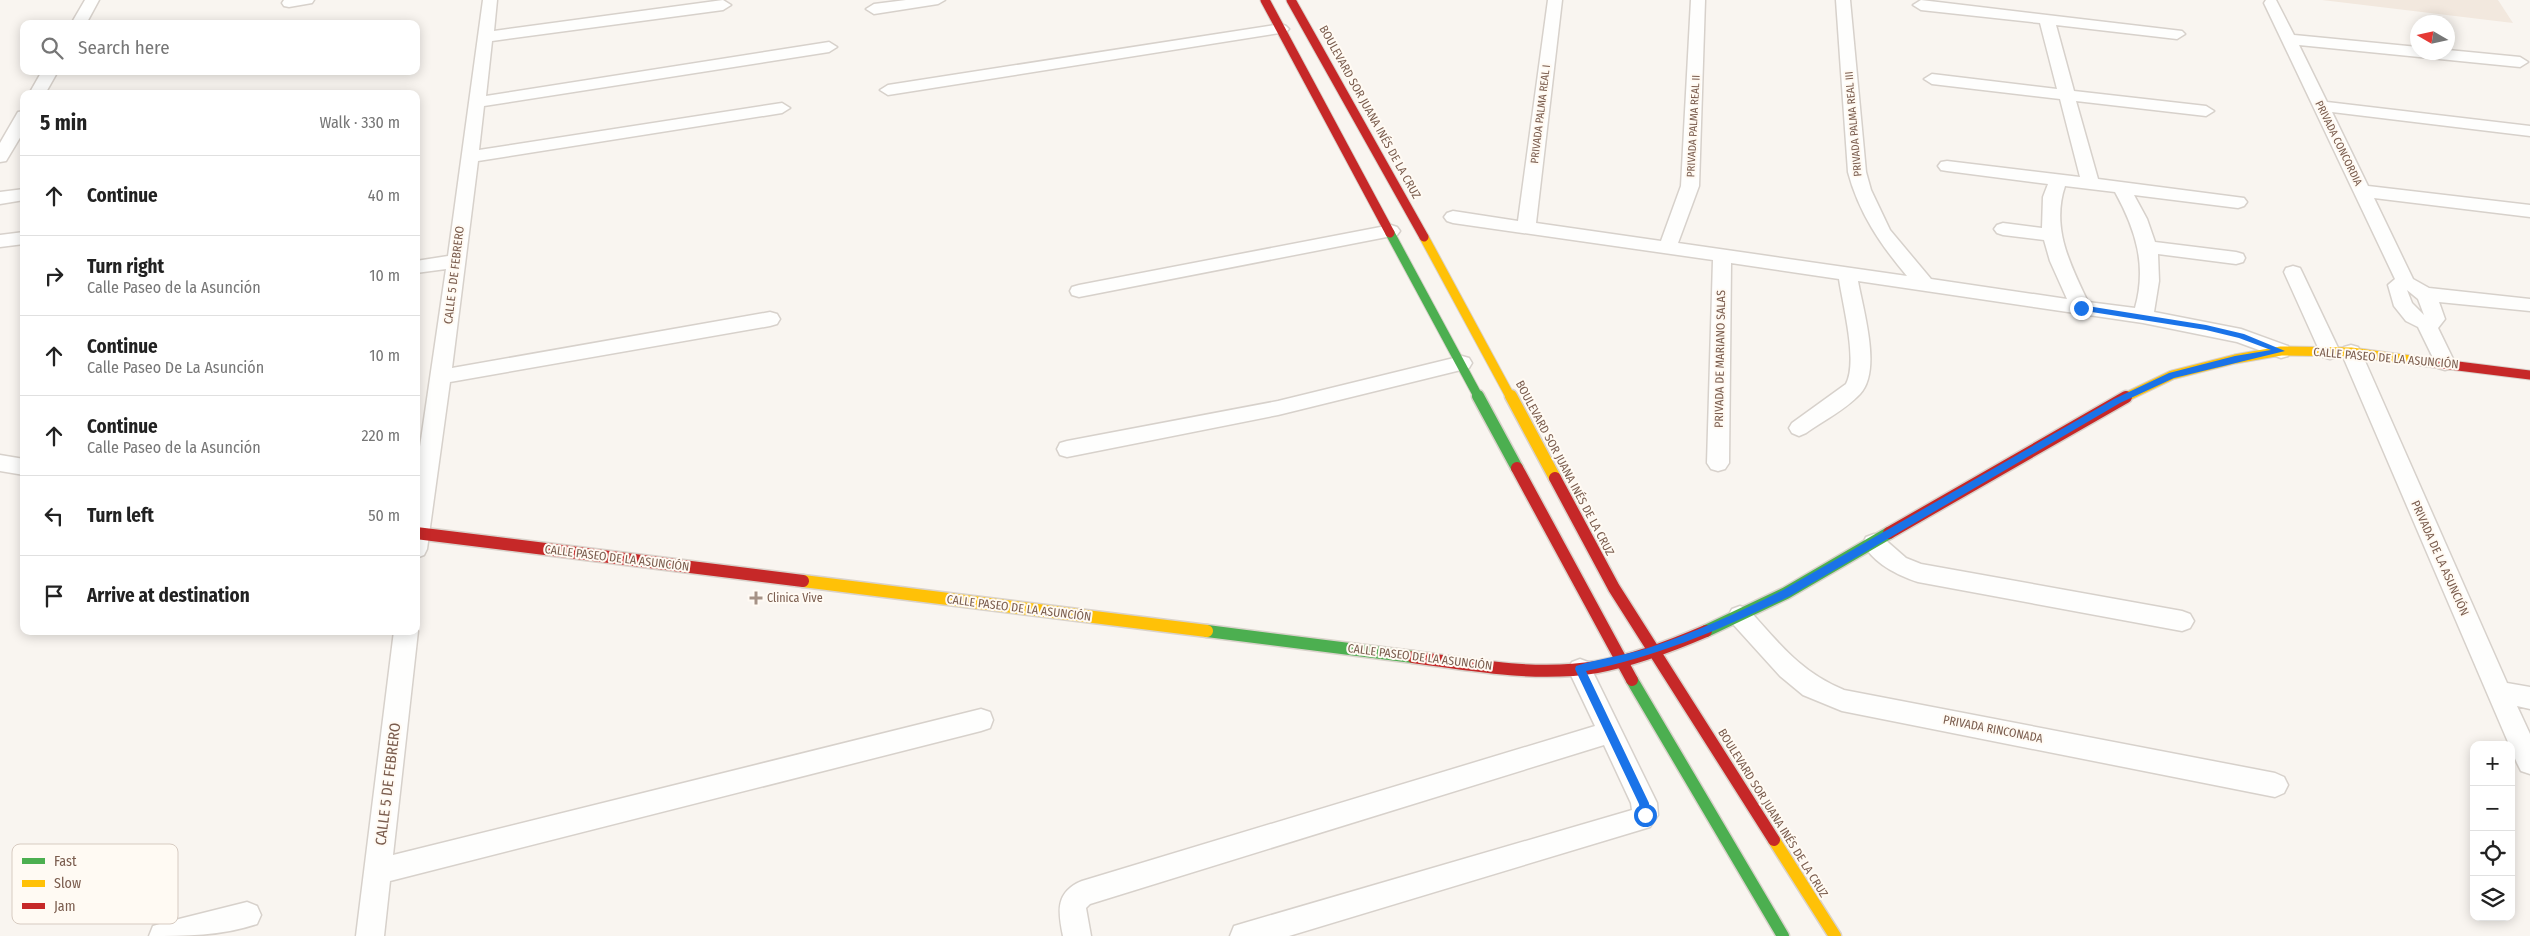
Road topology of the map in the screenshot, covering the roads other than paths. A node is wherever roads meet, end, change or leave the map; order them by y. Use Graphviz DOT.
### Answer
graph roads {
  1 [pos="92,0"];
  2 [pos="307,0"];
  3 [pos="490,0"];
  4 [pos="938,0"];
  5 [pos="1265,0"];
  6 [pos="1290,0"];
  7 [pos="1555,0"];
  8 [pos="1698,0"];
  9 [pos="1842,0"];
  10 [pos="289,3"];
  11 [pos="2271,3"];
  12 [pos="1921,5"];
  13 [pos="723,6"];
  14 [pos="874,9"];
  15 [pos="80,20"];
  16 [pos="2046,20"];
  17 [pos="1281,29"];
  18 [pos="2177,34"];
  19 [pos="484,38"];
  20 [pos="2288,39"];
  21 [pos="829,47"];
  22 [pos="2410,51"];
  23 [pos="2455,55"];
  24 [pos="2520,62"];
  25 [pos="48,75"];
  26 [pos="1932,79"];
  27 [pos="39,90"];
  28 [pos="888,90"];
  29 [pos="2066,94"];
  30 [pos="476,102"];
  31 [pos="2321,106"];
  32 [pos="782,108"];
  33 [pos="2206,111"];
  34 [pos="20,123"];
  35 [pos="2530,131"];
  36 [pos="470,156"];
  37 [pos="0,157"];
  38 [pos="1947,166"];
  39 [pos="2058,179"];
  40 [pos="2090,184"];
  41 [pos="2121,187"];
  42 [pos="2362,191"];
  43 [pos="20,195"];
  44 [pos="0,198"];
  45 [pos="2238,202"];
  46 [pos="2530,212"];
  47 [pos="1453,217"];
  48 [pos="1526,228"];
  49 [pos="2003,229"];
  50 [pos="1391,231"];
  51 [pos="2050,235"];
  52 [pos="20,239"];
  53 [pos="0,242"];
  54 [pos="2149,246"];
  55 [pos="1667,248"];
  56 [pos="1722,256"];
  57 [pos="2236,258"];
  58 [pos="456,261"];
  59 [pos="420,266"];
  60 [pos="2293,272"];
  61 [pos="1848,274"];
  62 [pos="2406,283"];
  63 [pos="1926,286"];
  64 [pos="1079,291"];
  65 [pos="2425,294"];
  66 [pos="2530,305"];
  67 [pos="2081,308"];
  68 [pos="2143,316"];
  69 [pos="770,319"];
  70 [pos="2426,323"];
  71 [pos="2281,351"];
  72 [pos="2340,352"];
  73 [pos="1462,363"];
  74 [pos="2445,363"];
  75 [pos="2530,375"];
  76 [pos="441,378"];
  77 [pos="1799,428"];
  78 [pos="1068,449"];
  79 [pos="0,463"];
  80 [pos="1718,463"];
  81 [pos="20,466"];
  82 [pos="420,518"];
  83 [pos="420,538"];
  84 [pos="1874,543"];
  85 [pos="1740,616"];
  86 [pos="2182,621"];
  87 [pos="406,635"];
  88 [pos="1653,651"];
  89 [pos="1621,661"];
  90 [pos="1580,669"];
  91 [pos="2499,692"];
  92 [pos="2530,698"];
  93 [pos="981,720"];
  94 [pos="1609,733"];
  95 [pos="2530,763"];
  96 [pos="2275,785"];
  97 [pos="378,871"];
  98 [pos="246,915"];
  99 [pos="163,936"];
  100 [pos="370,936"];
  101 [pos="1077,936"];
  102 [pos="1244,936"];
  103 [pos="1783,936"];
  104 [pos="1835,936"];
  1 -- 15 [label="street"];
  2 -- 10 [label="street"];
  3 -- 19 [label="street, CALLE 5 DE FEBRERO"];
  4 -- 14 [label="street"];
  5 -- 17 [label="main road"];
  6 -- 88 [label="main road, BOULEVARD SOR JUANA INÉS DE LA CRUZ"];
  7 -- 48 [label="street, PRIVADA PALMA REAL I"];
  8 -- 55 [label="street, PRIVADA PALMA REAL II"];
  9 -- 63 [label="street, PRIVADA PALMA REAL III"];
  11 -- 20 [label="street, PRIVADA CONCORDIA"];
  12 -- 16 [label="street"];
  13 -- 19 [label="street"];
  16 -- 18 [label="street"];
  16 -- 29 [label="street"];
  17 -- 28 [label="street"];
  17 -- 50 [label="main road"];
  19 -- 30 [label="street, CALLE 5 DE FEBRERO"];
  20 -- 22 [label="street"];
  20 -- 31 [label="street, PRIVADA CONCORDIA"];
  21 -- 30 [label="street"];
  23 -- 24 [label="street"];
  25 -- 27 [label="street"];
  26 -- 29 [label="street"];
  29 -- 33 [label="street"];
  29 -- 40 [label="street"];
  30 -- 36 [label="street, CALLE 5 DE FEBRERO"];
  31 -- 35 [label="street"];
  31 -- 42 [label="street, PRIVADA CONCORDIA"];
  32 -- 36 [label="street"];
  34 -- 37 [label="street"];
  36 -- 58 [label="street, CALLE 5 DE FEBRERO"];
  38 -- 39 [label="street"];
  39 -- 40 [label="street"];
  39 -- 51 [label="street"];
  40 -- 41 [label="street"];
  41 -- 45 [label="street"];
  41 -- 54 [label="street"];
  42 -- 46 [label="street"];
  42 -- 62 [label="street, PRIVADA CONCORDIA"];
  43 -- 44 [label="street"];
  47 -- 48 [label="street"];
  48 -- 55 [label="street"];
  49 -- 51 [label="street"];
  50 -- 64 [label="street"];
  50 -- 73 [label="main road"];
  51 -- 67 [label="street"];
  52 -- 53 [label="street"];
  54 -- 57 [label="street"];
  54 -- 68 [label="street"];
  55 -- 56 [label="street"];
  56 -- 61 [label="street"];
  56 -- 80 [label="street, PRIVADA DE MARIANO SALAS"];
  58 -- 59 [label="street"];
  58 -- 76 [label="street, CALLE 5 DE FEBRERO"];
  60 -- 72 [label="street, PRIVADA DE LA ASUNCIÓN"];
  61 -- 63 [label="street"];
  61 -- 77 [label="street"];
  62 -- 65 [label="street"];
  62 -- 70 [label="street"];
  63 -- 67 [label="street"];
  65 -- 66 [label="street"];
  65 -- 70 [label="street"];
  67 -- 68 [label="street"];
  68 -- 71 [label="street"];
  69 -- 76 [label="street"];
  70 -- 74 [label="street"];
  71 -- 72 [label="main road, CALLE PASEO DE LA ASUNCIÓN"];
  71 -- 84 [label="main road, CALLE PASEO DE LA ASUNCIÓN"];
  72 -- 74 [label="main road, CALLE PASEO DE LA ASUNCIÓN"];
  72 -- 91 [label="street, PRIVADA DE LA ASUNCIÓN"];
  73 -- 78 [label="street"];
  73 -- 89 [label="main road"];
  74 -- 75 [label="main road, CALLE PASEO DE LA ASUNCIÓN"];
  76 -- 82 [label="street, CALLE 5 DE FEBRERO"];
  79 -- 81 [label="street"];
  83 -- 90 [label="main road, CALLE PASEO DE LA ASUNCIÓN"];
  84 -- 85 [label="main road, CALLE PASEO DE LA ASUNCIÓN"];
  84 -- 86 [label="street"];
  85 -- 88 [label="main road, CALLE PASEO DE LA ASUNCIÓN"];
  85 -- 96 [label="street, PRIVADA RINCONADA"];
  87 -- 97 [label="street, CALLE 5 DE FEBRERO"];
  88 -- 89 [label="main road"];
  88 -- 104 [label="main road, BOULEVARD SOR JUANA INÉS DE LA CRUZ"];
  89 -- 90 [label="main road, CALLE PASEO DE LA ASUNCIÓN"];
  89 -- 103 [label="main road"];
  90 -- 94 [label="street"];
  91 -- 92 [label="street"];
  91 -- 95 [label="street, PRIVADA DE LA ASUNCIÓN"];
  93 -- 97 [label="street"];
  94 -- 101 [label="street"];
  94 -- 102 [label="street"];
  97 -- 100 [label="street, CALLE 5 DE FEBRERO"];
  98 -- 99 [label="street"];
}
